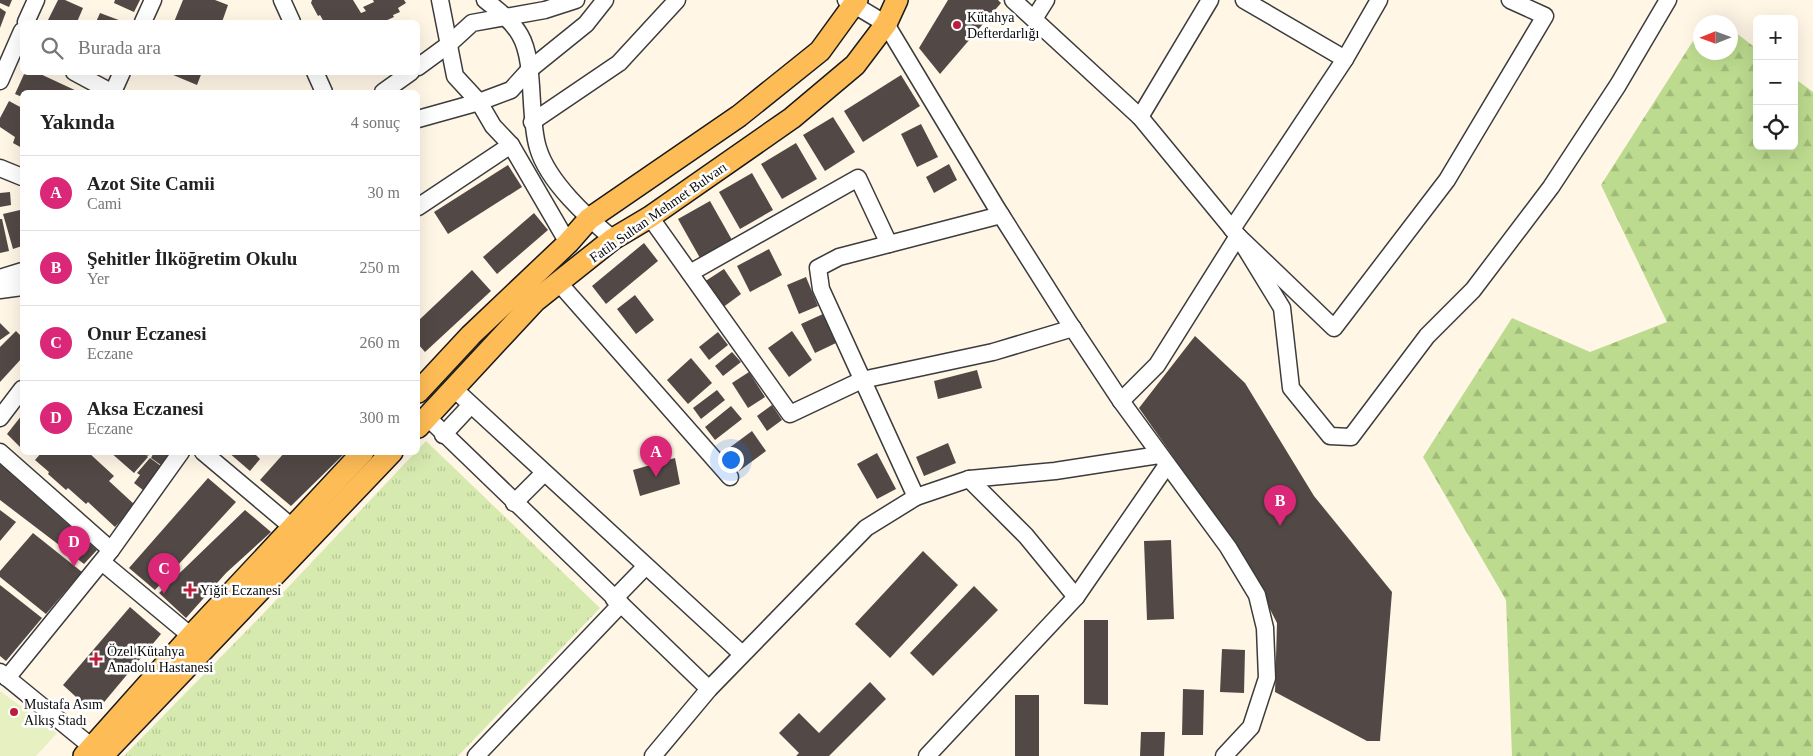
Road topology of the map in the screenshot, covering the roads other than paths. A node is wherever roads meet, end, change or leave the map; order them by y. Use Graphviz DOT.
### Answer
graph roads {
  1 [pos="36,0"];
  2 [pos="153,0"];
  3 [pos="282,0"];
  4 [pos="440,0"];
  5 [pos="485,0"];
  6 [pos="576,0"];
  7 [pos="605,0"];
  8 [pos="676,0"];
  9 [pos="897,0"];
  10 [pos="1012,0"];
  11 [pos="1046,0"];
  12 [pos="1210,0"];
  13 [pos="1244,0"];
  14 [pos="1379,0"];
  15 [pos="1510,0"];
  16 [pos="1668,0"];
  17 [pos="852,2"];
  18 [pos="504,15"];
  19 [pos="1034,19"];
  20 [pos="27,20"];
  21 [pos="144,20"];
  22 [pos="291,20"];
  23 [pos="886,24"];
  24 [pos="20,41"];
  25 [pos="448,45"];
  26 [pos="1345,59"];
  27 [pos="420,66"];
  28 [pos="529,70"];
  29 [pos="80,75"];
  30 [pos="120,75"];
  31 [pos="316,75"];
  32 [pos="406,75"];
  33 [pos="0,81"];
  34 [pos="108,90"];
  35 [pos="113,90"];
  36 [pos="323,90"];
  37 [pos="386,90"];
  38 [pos="479,102"];
  39 [pos="1140,116"];
  40 [pos="420,118"];
  41 [pos="532,122"];
  42 [pos="511,145"];
  43 [pos="0,168"];
  44 [pos="20,176"];
  45 [pos="420,206"];
  46 [pos="1001,215"];
  47 [pos="650,217"];
  48 [pos="589,219"];
  49 [pos="1235,232"];
  50 [pos="613,239"];
  51 [pos="568,243"];
  52 [pos="889,244"];
  53 [pos="20,272"];
  54 [pos="690,273"];
  55 [pos="0,278"];
  56 [pos="559,283"];
  57 [pos="20,287"];
  58 [pos="0,290"];
  59 [pos="1074,328"];
  60 [pos="862,380"];
  61 [pos="424,381"];
  62 [pos="452,387"];
  63 [pos="20,392"];
  64 [pos="1121,401"];
  65 [pos="470,406"];
  66 [pos="0,418"];
  67 [pos="421,418"];
  68 [pos="443,435"];
  69 [pos="0,452"];
  70 [pos="179,455"];
  71 [pos="207,455"];
  72 [pos="360,455"];
  73 [pos="389,455"];
  74 [pos="1163,460"];
  75 [pos="544,473"];
  76 [pos="730,477"];
  77 [pos="969,479"];
  78 [pos="916,497"];
  79 [pos="514,503"];
  80 [pos="292,527"];
  81 [pos="106,556"];
  82 [pos="646,566"];
  83 [pos="1076,597"];
  84 [pos="618,602"];
  85 [pos="191,636"];
  86 [pos="742,654"];
  87 [pos="3,675"];
  88 [pos="709,689"];
  89 [pos="93,753"];
  90 [pos="476,756"];
  91 [pos="653,756"];
  92 [pos="927,756"];
  93 [pos="1224,756"];
  1 -- 20 [label="street"];
  2 -- 21 [label="street"];
  3 -- 22 [label="street"];
  4 -- 25 [label="street"];
  5 -- 18 [label="street"];
  6 -- 18 [label="street"];
  7 -- 28 [label="street"];
  8 -- 41 [label="street"];
  9 -- 23 [label="main road, Fatih Sultan Mehmet Bulvarı"];
  10 -- 19 [label="street"];
  11 -- 19 [label="street"];
  12 -- 39 [label="street"];
  13 -- 26 [label="street"];
  14 -- 26 [label="street"];
  15 -- 49 [label="street"];
  16 -- 49 [label="street"];
  17 -- 23 [label="street"];
  17 -- 48 [label="main road, Fatih Sultan Mehmet Bulvarı"];
  18 -- 25 [label="street"];
  18 -- 28 [label="street"];
  19 -- 39 [label="street"];
  23 -- 46 [label="street"];
  23 -- 47 [label="main road, Fatih Sultan Mehmet Bulvarı"];
  24 -- 33 [label="street"];
  25 -- 27 [label="street"];
  25 -- 38 [label="street"];
  26 -- 49 [label="street"];
  28 -- 38 [label="street"];
  28 -- 41 [label="street"];
  29 -- 34 [label="street"];
  30 -- 35 [label="street"];
  31 -- 36 [label="street"];
  32 -- 37 [label="street"];
  38 -- 40 [label="street"];
  38 -- 42 [label="street"];
  39 -- 49 [label="street"];
  41 -- 48 [label="street"];
  42 -- 45 [label="street"];
  42 -- 51 [label="street"];
  43 -- 44 [label="street"];
  46 -- 52 [label="street"];
  46 -- 59 [label="street"];
  47 -- 50 [label="main road, Fatih Sultan Mehmet Bulvarı"];
  47 -- 54 [label="street"];
  48 -- 50 [label="street"];
  48 -- 51 [label="main road, Fatih Sultan Mehmet Bulvarı"];
  49 -- 64 [label="street"];
  50 -- 56 [label="main road, Fatih Sultan Mehmet Bulvarı"];
  51 -- 61 [label="main road, Fatih Sultan Mehmet Bulvarı"];
  52 -- 54 [label="street"];
  52 -- 60 [label="street"];
  53 -- 55 [label="street"];
  54 -- 60 [label="street"];
  56 -- 62 [label="main road, Fatih Sultan Mehmet Bulvarı"];
  56 -- 76 [label="street"];
  57 -- 58 [label="street"];
  59 -- 60 [label="street"];
  59 -- 64 [label="street"];
  60 -- 78 [label="street"];
  61 -- 62 [label="main road"];
  62 -- 65 [label="street"];
  62 -- 67 [label="main road, Fatih Sultan Mehmet Bulvarı"];
  63 -- 66 [label="street"];
  64 -- 74 [label="street"];
  65 -- 68 [label="street"];
  65 -- 75 [label="street"];
  67 -- 68 [label="street"];
  68 -- 79 [label="street"];
  69 -- 81 [label="street"];
  70 -- 81 [label="street"];
  71 -- 80 [label="street"];
  72 -- 80 [label="main road"];
  73 -- 89 [label="main road"];
  74 -- 77 [label="street"];
  74 -- 83 [label="street"];
  74 -- 93 [label="street"];
  75 -- 79 [label="street"];
  75 -- 82 [label="street"];
  77 -- 78 [label="street"];
  77 -- 83 [label="street"];
  78 -- 86 [label="street"];
  79 -- 84 [label="street"];
  80 -- 85 [label="main road"];
  81 -- 85 [label="street"];
  81 -- 87 [label="street"];
  82 -- 84 [label="street"];
  82 -- 86 [label="street"];
  83 -- 92 [label="street"];
  84 -- 88 [label="street"];
  84 -- 90 [label="street"];
  85 -- 89 [label="main road"];
  86 -- 88 [label="street"];
  87 -- 89 [label="street"];
  88 -- 91 [label="street"];
}
